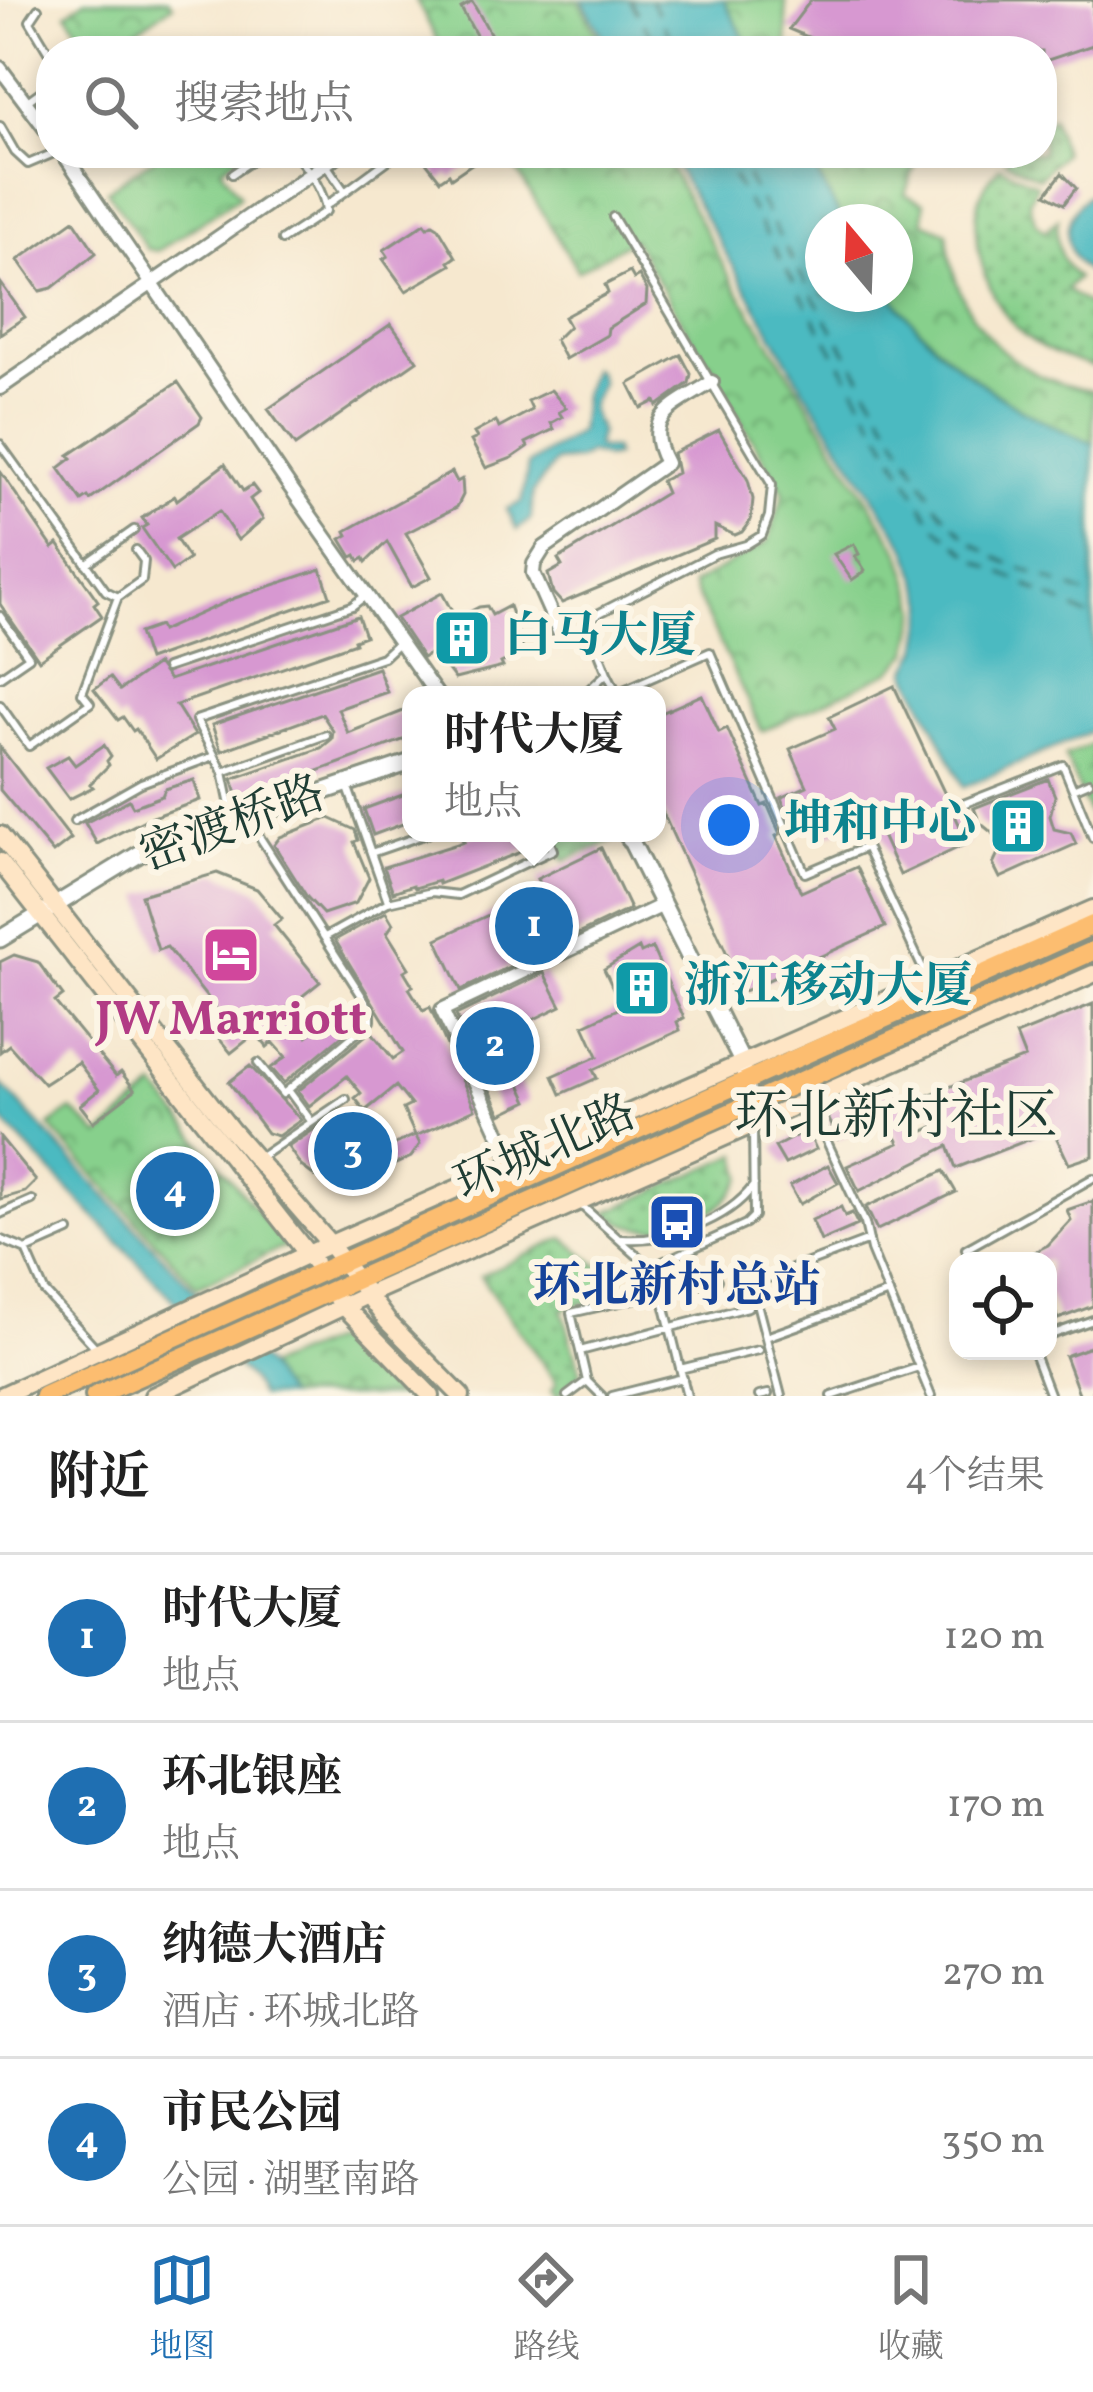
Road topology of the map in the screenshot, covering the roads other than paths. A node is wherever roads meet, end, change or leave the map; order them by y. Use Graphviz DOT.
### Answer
graph roads {
  1 [pos="38,9"];
  2 [pos="39,36"];
  3 [pos="0,68"];
  4 [pos="36,94"];
  5 [pos="26,101"];
  6 [pos="36,115"];
  7 [pos="0,126"];
  8 [pos="36,161"];
  9 [pos="73,168"];
  10 [pos="241,168"];
  11 [pos="306,168"];
  12 [pos="316,168"];
  13 [pos="329,168"];
  14 [pos="378,168"];
  15 [pos="232,174"];
  16 [pos="311,174"];
  17 [pos="345,192"];
  18 [pos="327,205"];
  19 [pos="613,217"];
  20 [pos="282,240"];
  21 [pos="152,281"];
  22 [pos="712,382"];
  23 [pos="0,388"];
  24 [pos="0,444"];
  25 [pos="134,530"];
  26 [pos="136,550"];
  27 [pos="86,564"];
  28 [pos="366,595"];
  29 [pos="118,597"];
  30 [pos="0,616"];
  31 [pos="561,636"];
  32 [pos="399,642"];
  33 [pos="166,668"];
  34 [pos="607,673"];
  35 [pos="0,677"];
  36 [pos="430,686"];
  37 [pos="593,686"];
  38 [pos="613,686"];
  39 [pos="635,686"];
  40 [pos="0,705"];
  41 [pos="326,735"];
  42 [pos="214,756"];
  43 [pos="402,765"];
  44 [pos="223,772"];
  45 [pos="1089,782"];
  46 [pos="346,785"];
  47 [pos="1073,790"];
  48 [pos="964,805"];
  49 [pos="74,821"];
  50 [pos="241,821"];
  51 [pos="0,835"];
  52 [pos="1093,838"];
  53 [pos="402,842"];
  54 [pos="550,842"];
  55 [pos="632,842"];
  56 [pos="370,853"];
  57 [pos="0,862"];
  58 [pos="388,902"];
  59 [pos="663,905"];
  60 [pos="1093,909"];
  61 [pos="48,913"];
  62 [pos="1093,925"];
  63 [pos="325,938"];
  64 [pos="0,939"];
  65 [pos="1093,951"];
  66 [pos="1093,974"];
  67 [pos="930,983"];
  68 [pos="258,1063"];
  69 [pos="744,1072"];
  70 [pos="289,1090"];
  71 [pos="346,1099"];
  72 [pos="808,1101"];
  73 [pos="750,1104"];
  74 [pos="311,1121"];
  75 [pos="753,1126"];
  76 [pos="256,1160"];
  77 [pos="513,1164"];
  78 [pos="1093,1178"];
  79 [pos="754,1184"];
  80 [pos="32,1200"];
  81 [pos="579,1203"];
  82 [pos="0,1214"];
  83 [pos="69,1231"];
  84 [pos="618,1238"];
  85 [pos="0,1239"];
  86 [pos="869,1240"];
  87 [pos="26,1250"];
  88 [pos="335,1252"];
  89 [pos="967,1252"];
  90 [pos="313,1262"];
  91 [pos="717,1280"];
  92 [pos="361,1288"];
  93 [pos="330,1291"];
  94 [pos="889,1293"];
  95 [pos="662,1294"];
  96 [pos="344,1306"];
  97 [pos="748,1306"];
  98 [pos="1093,1319"];
  99 [pos="670,1327"];
  100 [pos="1057,1333"];
  101 [pos="766,1336"];
  102 [pos="758,1350"];
  103 [pos="580,1351"];
  104 [pos="103,1358"];
  105 [pos="1037,1360"];
  106 [pos="919,1366"];
  107 [pos="682,1374"];
  108 [pos="587,1381"];
  109 [pos="2,1396"];
  110 [pos="44,1396"];
  111 [pos="95,1396"];
  112 [pos="153,1396"];
  113 [pos="431,1396"];
  114 [pos="461,1396"];
  115 [pos="567,1396"];
  116 [pos="602,1396"];
  117 [pos="612,1396"];
  118 [pos="687,1396"];
  119 [pos="781,1396"];
  120 [pos="832,1396"];
  121 [pos="931,1396"];
  122 [pos="1050,1396"];
  1 -- 2 [label="lane"];
  3 -- 5 [label="street"];
  4 -- 5 [label="lane"];
  5 -- 6 [label="street"];
  7 -- 8 [label="lane"];
  9 -- 21 [label="street"];
  10 -- 15 [label="lane"];
  11 -- 16 [label="lane"];
  12 -- 16 [label="street"];
  13 -- 17 [label="lane"];
  14 -- 17 [label="lane"];
  16 -- 18 [label="lane"];
  16 -- 21 [label="street"];
  17 -- 18 [label="lane"];
  18 -- 20 [label="lane"];
  19 -- 22 [label="lane"];
  21 -- 23 [label="street"];
  21 -- 28 [label="street"];
  22 -- 31 [label="street"];
  22 -- 34 [label="lane"];
  24 -- 27 [label="lane"];
  25 -- 27 [label="lane"];
  26 -- 29 [label="lane"];
  27 -- 29 [label="lane"];
  28 -- 32 [label="street"];
  28 -- 33 [label="lane"];
  29 -- 40 [label="lane"];
  30 -- 35 [label="lane"];
  32 -- 36 [label="street"];
  32 -- 42 [label="lane"];
  34 -- 37 [label="lane"];
  34 -- 38 [label="lane"];
  39 -- 67 [label="lane"];
  41 -- 44 [label="lane"];
  42 -- 44 [label="lane"];
  42 -- 49 [label="lane"];
  43 -- 46 [label="street, 密渡桥路"];
  44 -- 50 [label="lane"];
  45 -- 47 [label="lane"];
  46 -- 50 [label="street, 密渡桥路"];
  46 -- 56 [label="lane"];
  47 -- 48 [label="lane"];
  47 -- 52 [label="lane"];
  50 -- 61 [label="street, 密渡桥路"];
  50 -- 63 [label="lane"];
  51 -- 61 [label="main road"];
  53 -- 56 [label="lane"];
  54 -- 58 [label="lane"];
  55 -- 59 [label="street"];
  56 -- 58 [label="lane"];
  57 -- 61 [label="main road"];
  58 -- 63 [label="lane"];
  59 -- 69 [label="street"];
  59 -- 77 [label="street"];
  60 -- 67 [label="main road, 环城北路"];
  61 -- 64 [label="street, 密渡桥路"];
  61 -- 76 [label="main road"];
  61 -- 90 [label="main road"];
  62 -- 69 [label="main road, 环城北路"];
  63 -- 70 [label="lane"];
  65 -- 73 [label="main road, 环城北路"];
  66 -- 72 [label="main road, 环城北路"];
  67 -- 69 [label="main road, 环城北路"];
  68 -- 70 [label="lane"];
  69 -- 73 [label="street"];
  69 -- 77 [label="main road, 环城北路"];
  69 -- 88 [label="main road, 环城北路"];
  70 -- 74 [label="lane"];
  71 -- 74 [label="lane"];
  72 -- 75 [label="main road, 环城北路"];
  72 -- 86 [label="lane"];
  73 -- 75 [label="street"];
  73 -- 92 [label="main road, 环城北路"];
  74 -- 76 [label="lane"];
  75 -- 79 [label="lane"];
  75 -- 81 [label="main road, 环城北路"];
  76 -- 88 [label="main road"];
  77 -- 88 [label="main road, 环城北路"];
  78 -- 89 [label="lane"];
  79 -- 84 [label="lane"];
  79 -- 84 [label="lane"];
  80 -- 82 [label="lane"];
  81 -- 84 [label="lane"];
  81 -- 92 [label="main road, 环城北路"];
  83 -- 87 [label="lane"];
  85 -- 87 [label="lane"];
  86 -- 94 [label="lane"];
  86 -- 101 [label="lane"];
  87 -- 104 [label="lane"];
  88 -- 90 [label="main road, 环城北路"];
  88 -- 92 [label="main road"];
  90 -- 93 [label="main road"];
  90 -- 104 [label="main road, 环城北路"];
  91 -- 95 [label="lane"];
  92 -- 93 [label="main road, 环城北路"];
  92 -- 96 [label="main road, 环城北路"];
  92 -- 114 [label="main road"];
  93 -- 96 [label="main road"];
  93 -- 111 [label="main road, 环城北路"];
  94 -- 101 [label="lane"];
  94 -- 106 [label="lane"];
  95 -- 99 [label="lane"];
  95 -- 103 [label="lane"];
  96 -- 112 [label="main road, 环城北路"];
  96 -- 113 [label="main road"];
  97 -- 99 [label="lane"];
  98 -- 100 [label="lane"];
  99 -- 103 [label="lane"];
  99 -- 107 [label="lane"];
  101 -- 119 [label="lane"];
  102 -- 107 [label="lane"];
  103 -- 108 [label="lane"];
  104 -- 109 [label="main road, 环城北路"];
  104 -- 110 [label="main road, 环城北路"];
  105 -- 122 [label="lane"];
  106 -- 120 [label="lane"];
  106 -- 121 [label="lane"];
  107 -- 117 [label="lane"];
  107 -- 118 [label="lane"];
  108 -- 115 [label="lane"];
  108 -- 116 [label="lane"];
}
